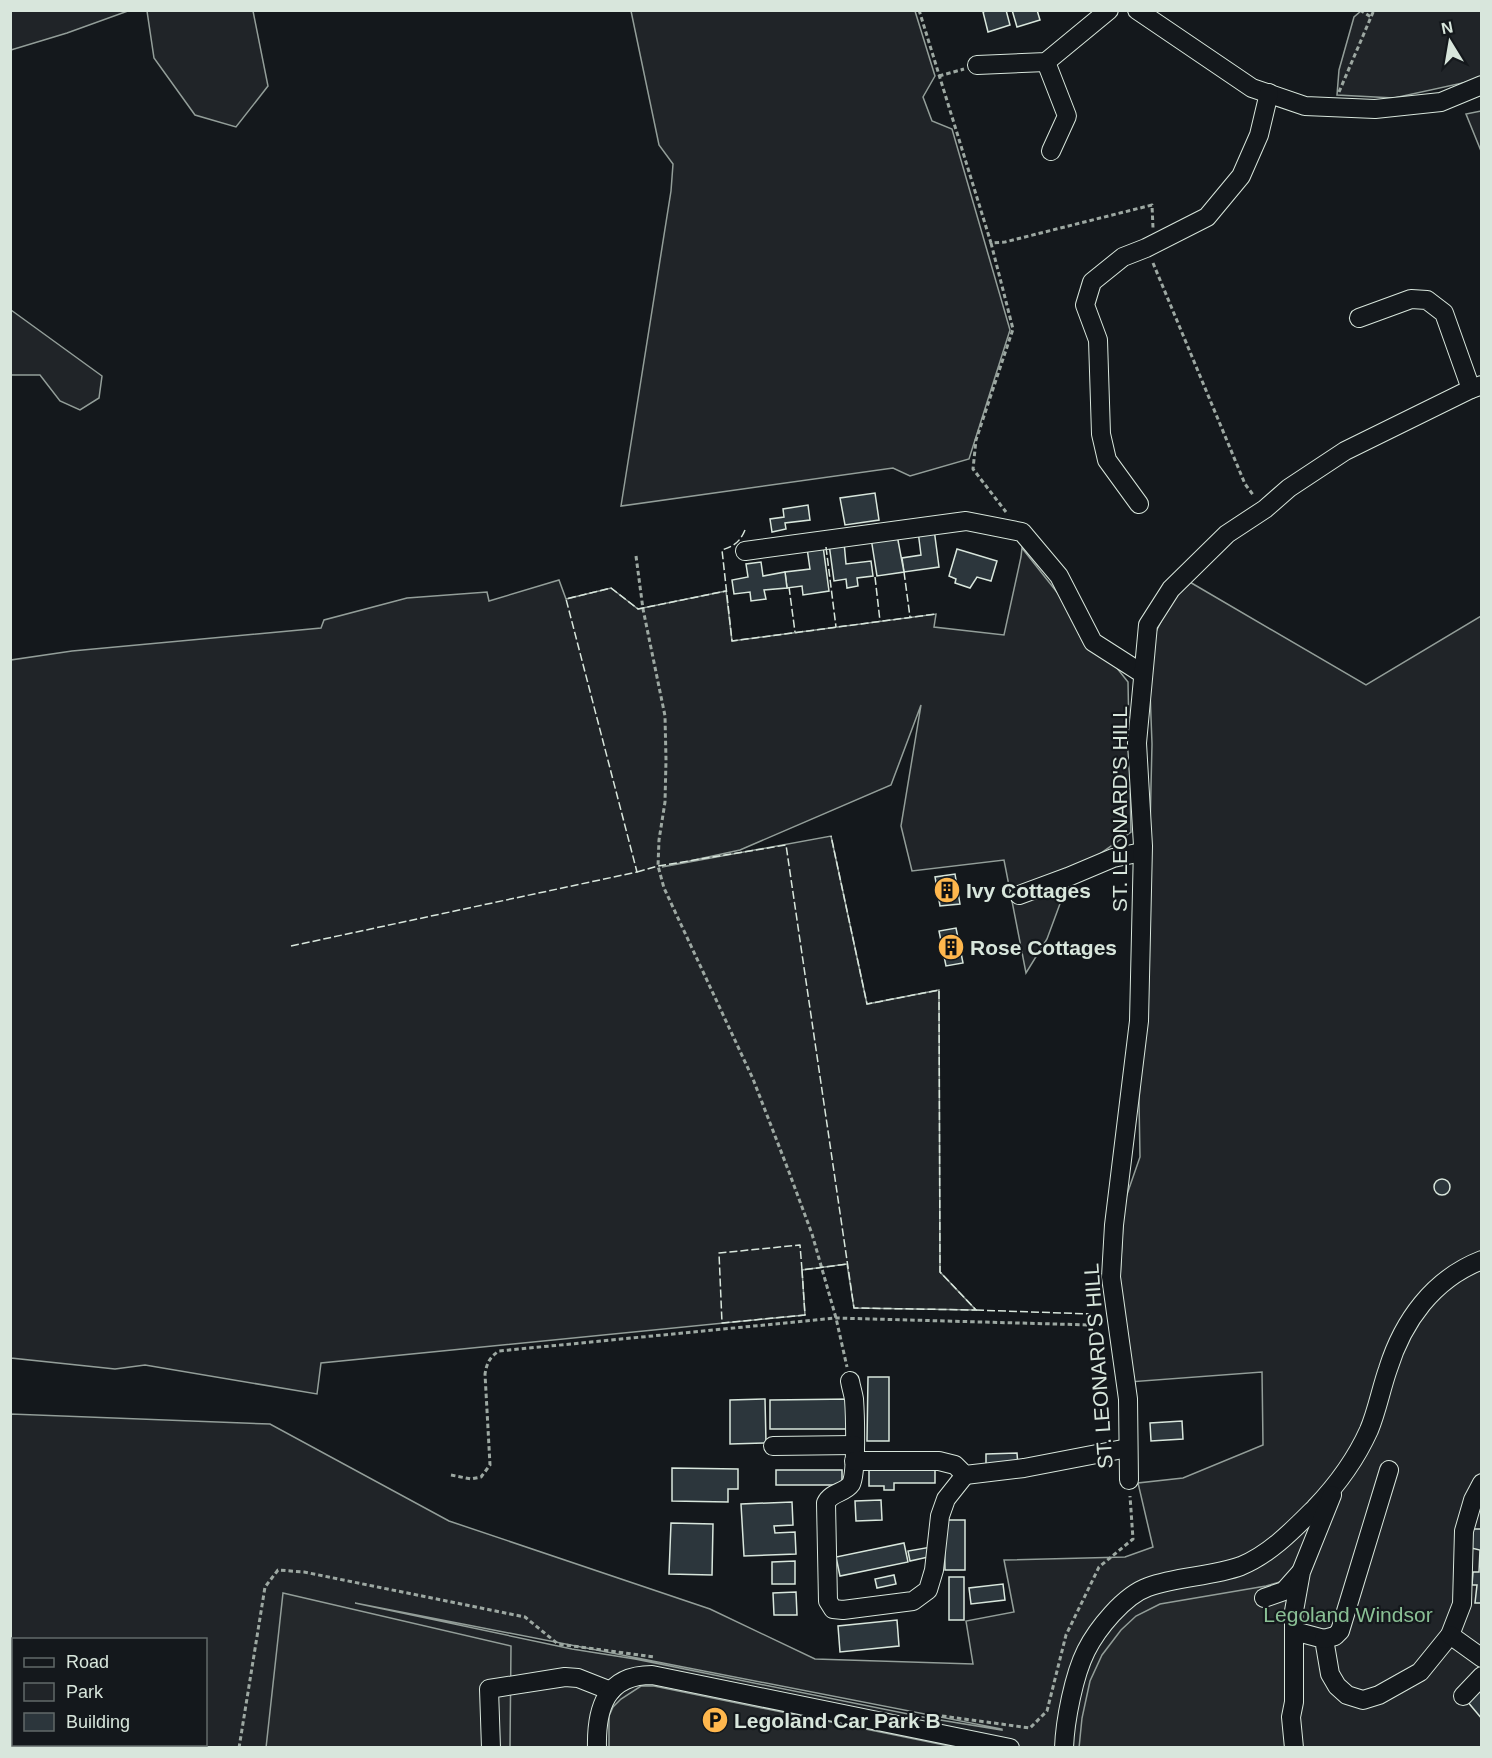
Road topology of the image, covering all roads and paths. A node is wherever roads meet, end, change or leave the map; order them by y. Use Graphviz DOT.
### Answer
graph roads {
  1 [pos="919,10"];
  2 [pos="1109,10"];
  3 [pos="1137,10"];
  4 [pos="1360,10"];
  5 [pos="1374,10"];
  6 [pos="1371,17"];
  7 [pos="1046,62"];
  8 [pos="977,65"];
  9 [pos="939,75"];
  10 [pos="1482,85"];
  11 [pos="1269,93"];
  12 [pos="1333,107"];
  13 [pos="1051,151"];
  14 [pos="991,243"];
  15 [pos="1150,246"];
  16 [pos="1359,318"];
  17 [pos="1476,387"];
  18 [pos="1139,504"];
  19 [pos="1264,508"];
  20 [pos="1022,532"];
  21 [pos="745,551"];
  22 [pos="636,556"];
  23 [pos="1143,674"];
  24 [pos="1142,852"];
  25 [pos="1019,895"];
  26 [pos="1482,1260"];
  27 [pos="836,1318"];
  28 [pos="1091,1325"];
  29 [pos="850,1381"];
  30 [pos="773,1446"];
  31 [pos="1128,1448"];
  32 [pos="854,1453"];
  33 [pos="1389,1470"];
  34 [pos="451,1475"];
  35 [pos="965,1475"];
  36 [pos="1129,1480"];
  37 [pos="1338,1482"];
  38 [pos="1482,1483"];
  39 [pos="1301,1572"];
  40 [pos="1264,1598"];
  41 [pos="1294,1631"];
  42 [pos="1450,1635"];
  43 [pos="1324,1639"];
  44 [pos="1482,1658"];
  45 [pos="661,1659"];
  46 [pos="1482,1676"];
  47 [pos="611,1691"];
  48 [pos="1463,1696"];
  49 [pos="940,1715"];
  50 [pos="239,1748"];
  51 [pos="490,1748"];
  52 [pos="597,1748"];
  53 [pos="1010,1748"];
  54 [pos="1064,1748"];
  55 [pos="1294,1748"];
  1 -- 9 [label="path"];
  2 -- 7 [label="street"];
  3 -- 11 [label="street"];
  4 -- 6 [label="path"];
  5 -- 6 [label="path"];
  6 -- 12 [label="path"];
  7 -- 8 [label="street"];
  7 -- 13 [label="street"];
  8 -- 9 [label="path"];
  9 -- 14 [label="path"];
  10 -- 12 [label="street"];
  11 -- 12 [label="street"];
  11 -- 15 [label="street"];
  14 -- 15 [label="path"];
  14 -- 20 [label="path"];
  15 -- 18 [label="street"];
  15 -- 19 [label="path"];
  16 -- 17 [label="street"];
  17 -- 19 [label="street, ST. LEONARD'S HILL"];
  19 -- 23 [label="street, ST. LEONARD'S HILL"];
  20 -- 21 [label="street"];
  20 -- 23 [label="street"];
  22 -- 27 [label="path"];
  23 -- 24 [label="street, ST. LEONARD'S HILL"];
  24 -- 25 [label="street"];
  24 -- 31 [label="street, ST. LEONARD'S HILL"];
  26 -- 37 [label="street"];
  27 -- 28 [label="path"];
  27 -- 29 [label="path"];
  27 -- 34 [label="path"];
  29 -- 32 [label="street"];
  30 -- 32 [label="street"];
  31 -- 35 [label="street"];
  31 -- 36 [label="street, ST. LEONARD'S HILL"];
  32 -- 35 [label="street"];
  32 -- 35 [label="street"];
  33 -- 43 [label="street"];
  36 -- 49 [label="path"];
  37 -- 39 [label="street"];
  37 -- 54 [label="street"];
  38 -- 42 [label="street"];
  39 -- 40 [label="street"];
  39 -- 41 [label="street"];
  41 -- 43 [label="street"];
  41 -- 55 [label="street"];
  42 -- 43 [label="street"];
  42 -- 44 [label="street"];
  45 -- 50 [label="path"];
  46 -- 48 [label="street"];
  47 -- 51 [label="street"];
  47 -- 52 [label="street"];
  47 -- 53 [label="street"];
}
